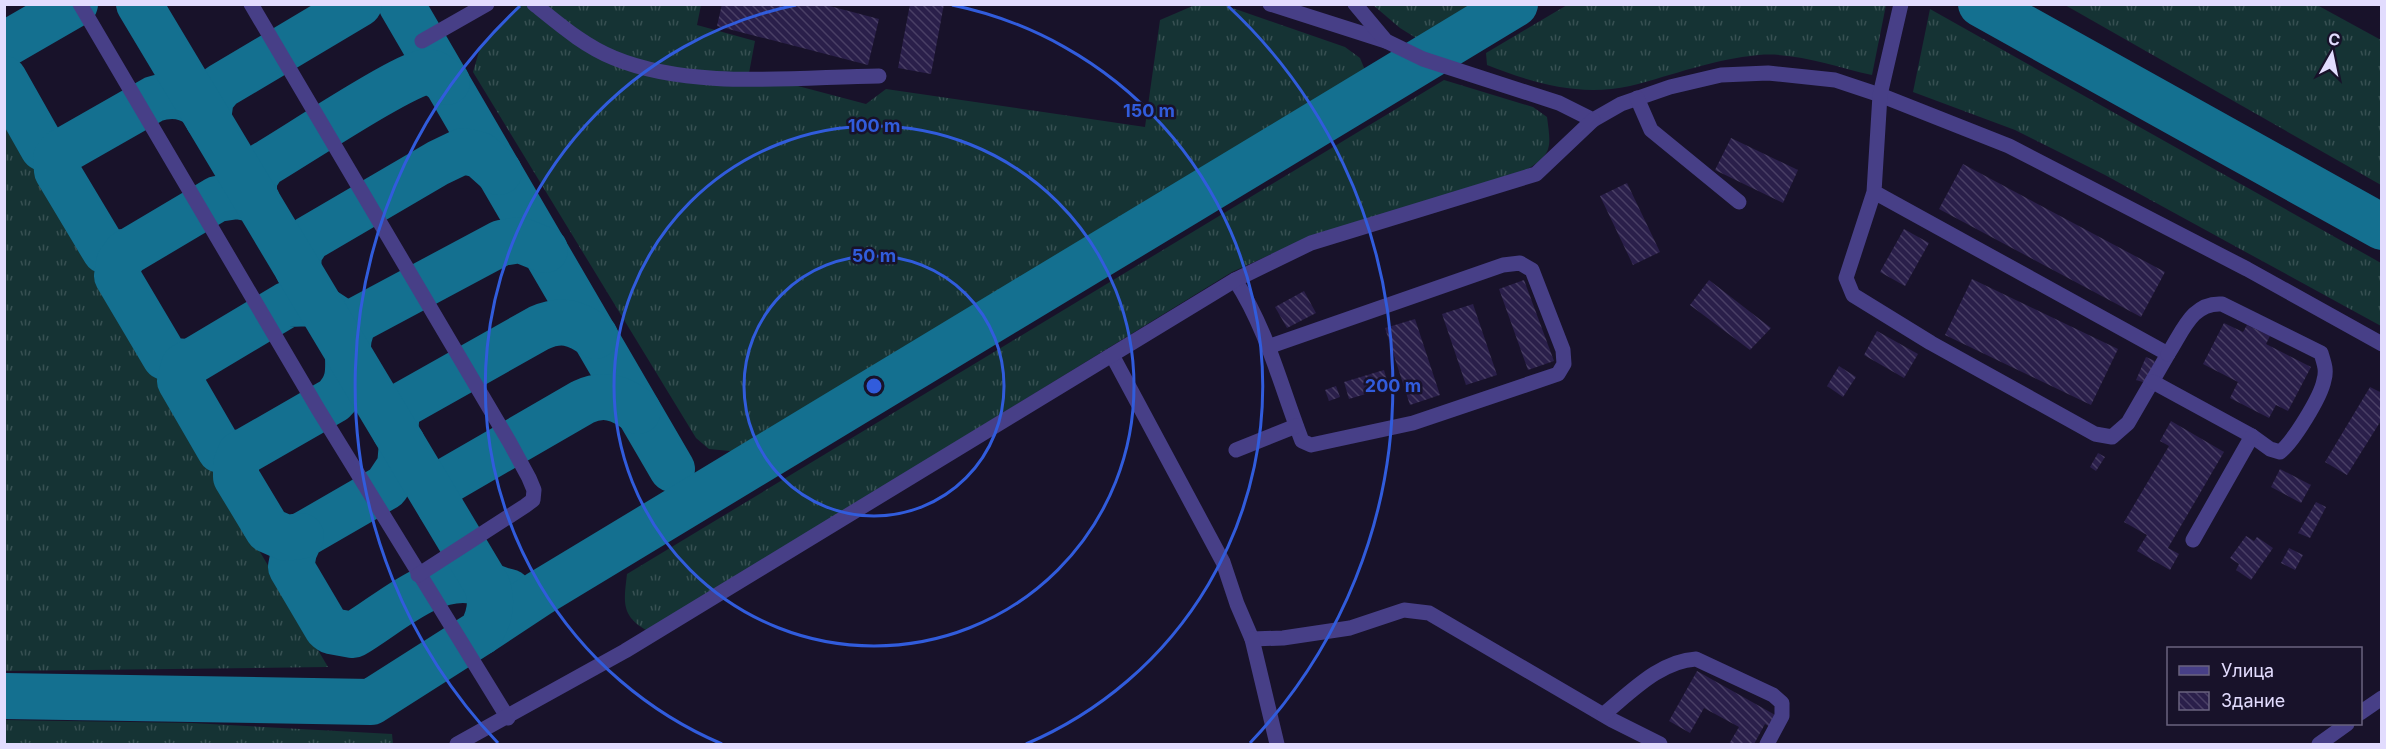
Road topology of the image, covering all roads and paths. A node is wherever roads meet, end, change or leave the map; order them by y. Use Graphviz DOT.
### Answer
graph roads {
  1 [pos="80,4"];
  2 [pos="251,4"];
  3 [pos="487,4"];
  4 [pos="534,4"];
  5 [pos="1270,4"];
  6 [pos="1355,4"];
  7 [pos="1901,4"];
  8 [pos="422,41"];
  9 [pos="1386,41"];
  10 [pos="879,76"];
  11 [pos="1880,94"];
  12 [pos="1637,98"];
  13 [pos="1593,120"];
  14 [pos="1874,192"];
  15 [pos="1739,202"];
  16 [pos="1235,280"];
  17 [pos="2382,344"];
  18 [pos="1268,347"];
  19 [pos="2168,354"];
  20 [pos="1112,355"];
  21 [pos="2153,382"];
  22 [pos="1296,426"];
  23 [pos="2252,436"];
  24 [pos="1236,450"];
  25 [pos="2193,540"];
  26 [pos="418,575"];
  27 [pos="1252,639"];
  28 [pos="2382,698"];
  29 [pos="2362,712"];
  30 [pos="1604,714"];
  31 [pos="508,718"];
  32 [pos="2344,725"];
  33 [pos="457,744"];
  34 [pos="1277,744"];
  35 [pos="1660,744"];
  36 [pos="1767,744"];
  37 [pos="2319,744"];
  1 -- 26 [label="lane"];
  2 -- 26 [label="lane"];
  3 -- 8 [label="lane"];
  4 -- 10 [label="lane"];
  5 -- 9 [label="lane"];
  6 -- 9 [label="lane"];
  7 -- 11 [label="lane"];
  9 -- 13 [label="lane"];
  11 -- 12 [label="lane"];
  11 -- 14 [label="lane"];
  11 -- 17 [label="lane"];
  12 -- 13 [label="lane"];
  12 -- 15 [label="lane"];
  13 -- 16 [label="lane"];
  14 -- 19 [label="lane"];
  14 -- 21 [label="lane"];
  16 -- 18 [label="lane"];
  16 -- 20 [label="lane"];
  18 -- 22 [label="lane"];
  18 -- 22 [label="lane"];
  19 -- 21 [label="lane"];
  19 -- 23 [label="lane"];
  20 -- 27 [label="lane"];
  20 -- 31 [label="lane"];
  21 -- 23 [label="lane"];
  22 -- 24 [label="lane"];
  23 -- 25 [label="lane"];
  26 -- 31 [label="lane"];
  27 -- 30 [label="lane"];
  27 -- 34 [label="lane"];
  28 -- 29 [label="lane"];
  30 -- 35 [label="lane"];
  30 -- 36 [label="lane"];
  31 -- 33 [label="lane"];
  32 -- 37 [label="lane"];
}
